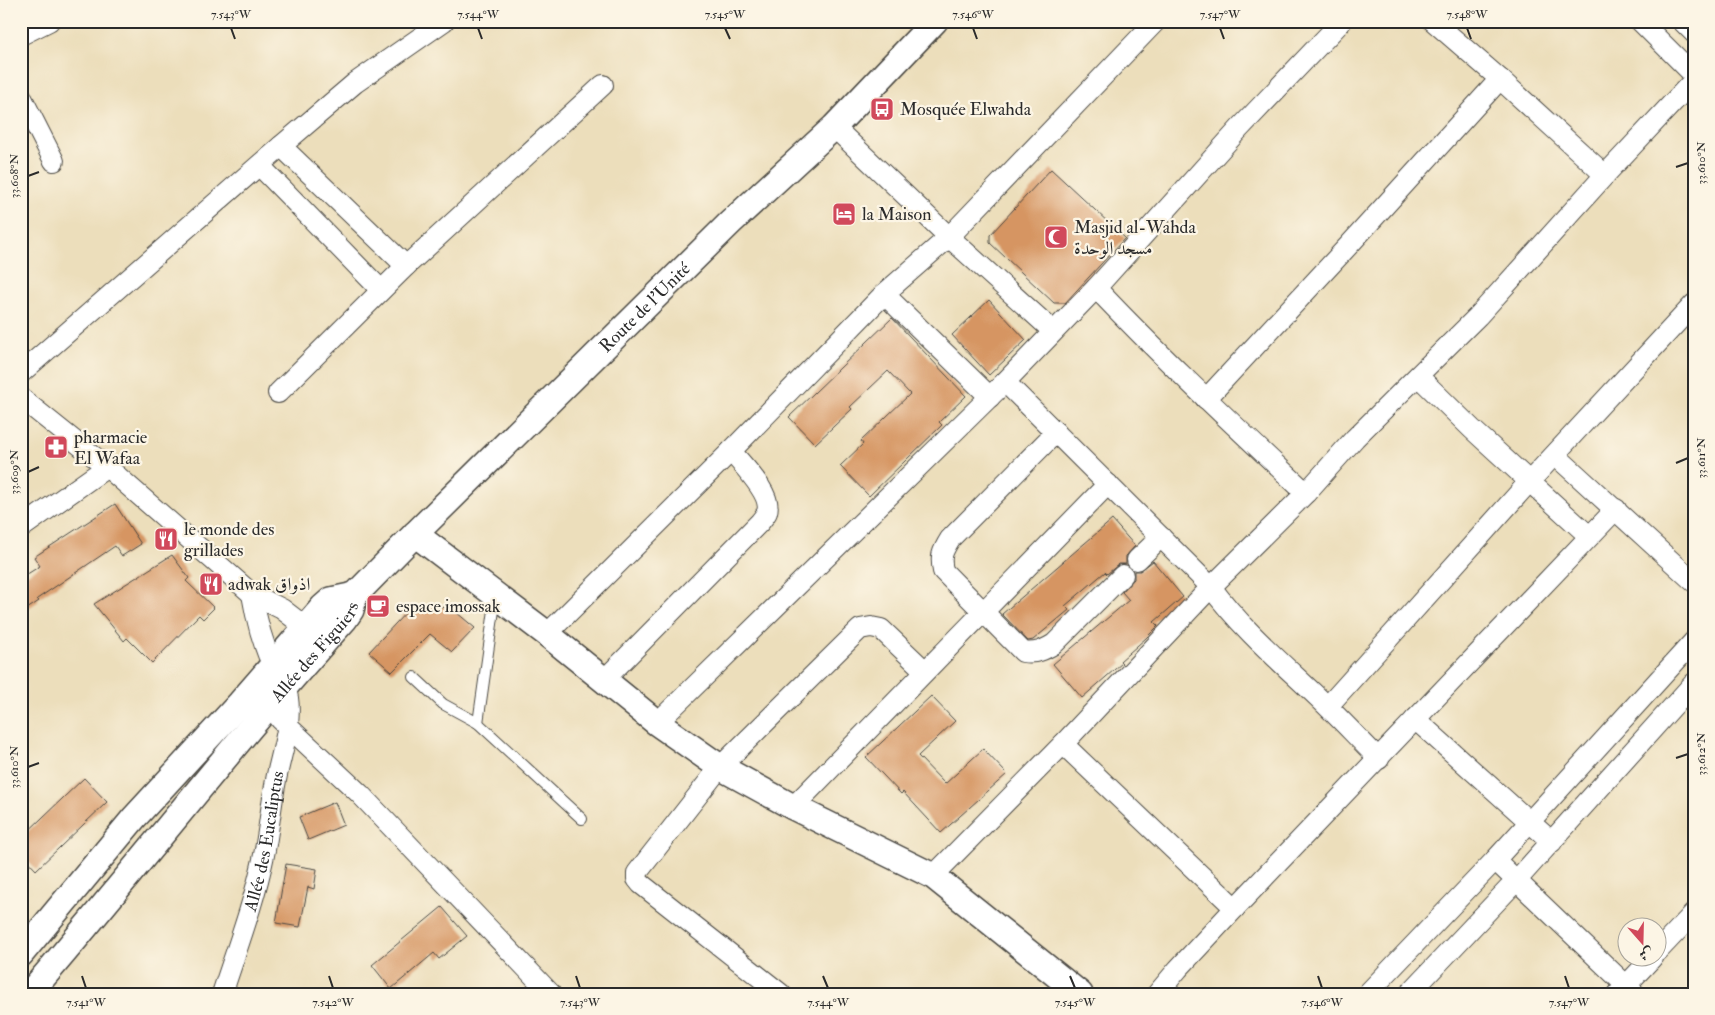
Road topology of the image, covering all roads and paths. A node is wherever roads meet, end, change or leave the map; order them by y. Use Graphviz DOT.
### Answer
graph roads {
  1 [pos="49,21"];
  2 [pos="444,21"];
  3 [pos="935,21"];
  4 [pos="1156,21"];
  5 [pos="1342,21"];
  6 [pos="1433,21"];
  7 [pos="1640,21"];
  8 [pos="1682,21"];
  9 [pos="1694,33"];
  10 [pos="21,35"];
  11 [pos="1694,74"];
  12 [pos="1500,79"];
  13 [pos="1694,80"];
  14 [pos="603,85"];
  15 [pos="21,96"];
  16 [pos="834,127"];
  17 [pos="281,146"];
  18 [pos="54,161"];
  19 [pos="260,166"];
  20 [pos="1605,174"];
  21 [pos="949,237"];
  22 [pos="406,266"];
  23 [pos="1096,288"];
  24 [pos="381,290"];
  25 [pos="884,294"];
  26 [pos="1694,304"];
  27 [pos="1052,331"];
  28 [pos="21,373"];
  29 [pos="1418,376"];
  30 [pos="1005,382"];
  31 [pos="278,393"];
  32 [pos="990,397"];
  33 [pos="21,398"];
  34 [pos="1206,399"];
  35 [pos="1056,432"];
  36 [pos="730,451"];
  37 [pos="1555,455"];
  38 [pos="107,467"];
  39 [pos="1529,482"];
  40 [pos="1108,484"];
  41 [pos="1306,493"];
  42 [pos="1616,509"];
  43 [pos="21,528"];
  44 [pos="415,534"];
  45 [pos="1589,536"];
  46 [pos="1161,537"];
  47 [pos="1138,560"];
  48 [pos="1123,575"];
  49 [pos="1694,582"];
  50 [pos="1212,587"];
  51 [pos="252,594"];
  52 [pos="355,595"];
  53 [pos="496,596"];
  54 [pos="984,612"];
  55 [pos="315,634"];
  56 [pos="547,634"];
  57 [pos="1694,641"];
  58 [pos="925,671"];
  59 [pos="279,675"];
  60 [pos="414,677"];
  61 [pos="604,680"];
  62 [pos="1694,683"];
  63 [pos="1328,706"];
  64 [pos="267,707"];
  65 [pos="1415,719"];
  66 [pos="478,723"];
  67 [pos="657,723"];
  68 [pos="288,727"];
  69 [pos="1063,744"];
  70 [pos="1379,759"];
  71 [pos="720,767"];
  72 [pos="793,807"];
  73 [pos="582,819"];
  74 [pos="1529,822"];
  75 [pos="1552,842"];
  76 [pos="1495,860"];
  77 [pos="933,876"];
  78 [pos="1516,882"];
  79 [pos="1235,908"];
  80 [pos="1694,913"];
  81 [pos="1668,940"];
  82 [pos="21,954"];
  83 [pos="1644,968"];
  84 [pos="1626,991"];
  85 [pos="29,994"];
  86 [pos="222,994"];
  87 [pos="551,994"];
  88 [pos="781,994"];
  89 [pos="1080,994"];
  90 [pos="1157,994"];
  91 [pos="1367,994"];
  92 [pos="1409,994"];
  1 -- 10 [label="street"];
  2 -- 17 [label="street"];
  3 -- 16 [label="street, Route de l'Unité"];
  4 -- 21 [label="street"];
  5 -- 23 [label="street"];
  6 -- 12 [label="street"];
  7 -- 11 [label="street"];
  8 -- 9 [label="street"];
  12 -- 20 [label="street"];
  12 -- 34 [label="street"];
  13 -- 20 [label="street"];
  14 -- 22 [label="street"];
  15 -- 18 [label="street"];
  16 -- 21 [label="street"];
  16 -- 44 [label="street, Route de l'Unité"];
  17 -- 19 [label="street"];
  17 -- 22 [label="street"];
  19 -- 24 [label="street"];
  19 -- 28 [label="street"];
  20 -- 29 [label="street"];
  21 -- 25 [label="street"];
  21 -- 27 [label="street"];
  22 -- 24 [label="street"];
  23 -- 27 [label="street"];
  23 -- 34 [label="street"];
  24 -- 31 [label="street"];
  25 -- 32 [label="street"];
  25 -- 36 [label="street"];
  26 -- 37 [label="street"];
  27 -- 30 [label="street"];
  29 -- 39 [label="street"];
  29 -- 41 [label="street"];
  30 -- 32 [label="street"];
  30 -- 35 [label="street"];
  32 -- 67 [label="street"];
  33 -- 38 [label="street"];
  34 -- 41 [label="street"];
  35 -- 40 [label="street"];
  35 -- 54 [label="street"];
  36 -- 56 [label="street"];
  36 -- 61 [label="street"];
  37 -- 39 [label="street"];
  37 -- 42 [label="street"];
  38 -- 43 [label="street"];
  38 -- 51 [label="street"];
  39 -- 45 [label="street"];
  39 -- 63 [label="street"];
  40 -- 46 [label="street"];
  40 -- 54 [label="street"];
  41 -- 50 [label="street"];
  42 -- 45 [label="street"];
  42 -- 49 [label="street"];
  44 -- 52 [label="street, Route de l'Unité"];
  44 -- 53 [label="street"];
  45 -- 65 [label="street"];
  46 -- 47 [label="street"];
  46 -- 50 [label="street"];
  48 -- 54 [label="street"];
  50 -- 63 [label="street"];
  50 -- 69 [label="street"];
  51 -- 55 [label="street"];
  51 -- 59 [label="street, Allée des Eucaliptus"];
  52 -- 55 [label="street, Allée des Figuiers"];
  53 -- 56 [label="street"];
  53 -- 66 [label="lane"];
  54 -- 58 [label="street"];
  55 -- 59 [label="street, Allée des Figuiers"];
  56 -- 61 [label="street"];
  57 -- 74 [label="street"];
  58 -- 71 [label="street"];
  58 -- 72 [label="street"];
  59 -- 64 [label="street, Allée des Figuiers"];
  59 -- 68 [label="street, Allée des Eucaliptus"];
  59 -- 82 [label="street, Allée des Figuiers"];
  60 -- 66 [label="lane"];
  61 -- 67 [label="street"];
  62 -- 75 [label="street"];
  63 -- 70 [label="street"];
  64 -- 68 [label="street"];
  64 -- 85 [label="street, Allée des Figuiers"];
  65 -- 70 [label="street"];
  65 -- 74 [label="street"];
  66 -- 73 [label="lane"];
  67 -- 71 [label="street"];
  68 -- 86 [label="street, Allée des Eucaliptus"];
  68 -- 87 [label="street"];
  69 -- 77 [label="street"];
  69 -- 79 [label="street"];
  70 -- 79 [label="street"];
  71 -- 72 [label="street"];
  71 -- 88 [label="street"];
  72 -- 77 [label="street"];
  74 -- 75 [label="street"];
  74 -- 76 [label="street"];
  75 -- 78 [label="street"];
  76 -- 78 [label="street"];
  76 -- 91 [label="street"];
  77 -- 89 [label="street"];
  78 -- 84 [label="street"];
  78 -- 92 [label="street"];
  79 -- 90 [label="street"];
  80 -- 81 [label="street"];
  83 -- 84 [label="street"];
}
